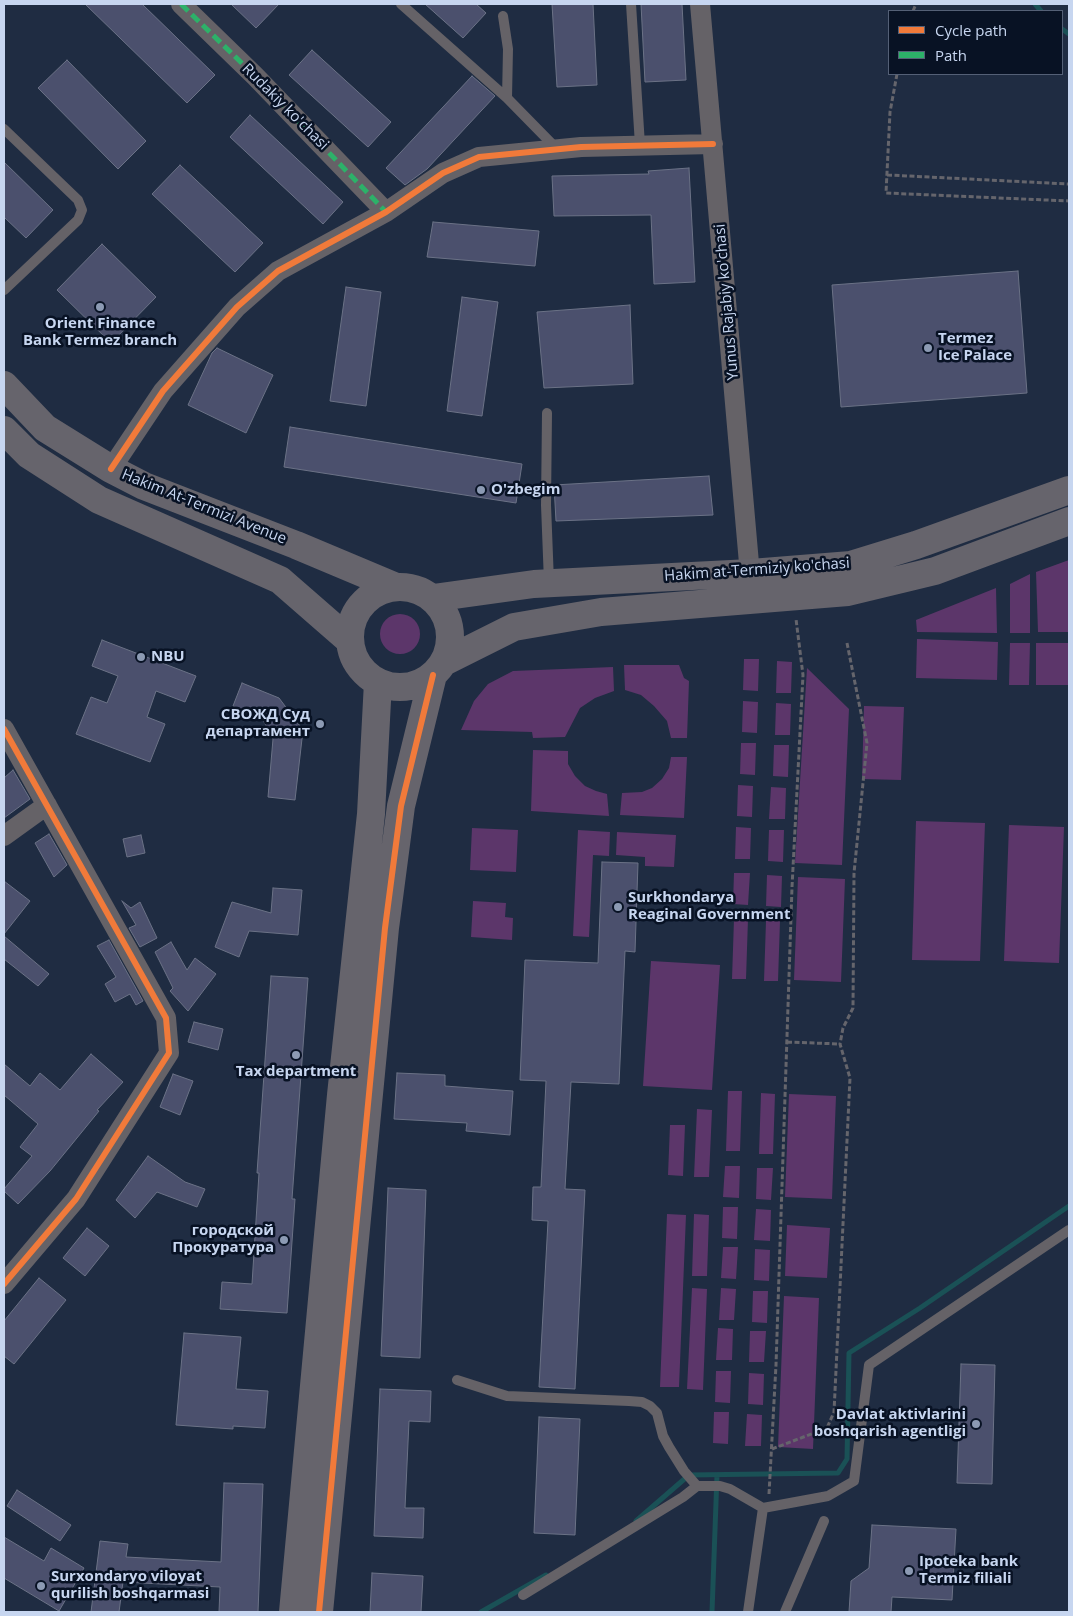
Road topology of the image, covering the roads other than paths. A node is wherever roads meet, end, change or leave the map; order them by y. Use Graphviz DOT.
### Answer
graph roads {
  1 [pos="181,4"];
  2 [pos="401,4"];
  3 [pos="631,4"];
  4 [pos="700,4"];
  5 [pos="503,16"];
  6 [pos="507,98"];
  7 [pos="4,129"];
  8 [pos="713,144"];
  9 [pos="640,145"];
  10 [pos="557,149"];
  11 [pos="386,212"];
  12 [pos="4,290"];
  13 [pos="4,385"];
  14 [pos="548,413"];
  15 [pos="4,430"];
  16 [pos="111,469"];
  17 [pos="1069,490"];
  18 [pos="1069,521"];
  19 [pos="751,573"];
  20 [pos="550,583"];
  21 [pos="396,587"];
  22 [pos="433,598"];
  23 [pos="752,600"];
  24 [pos="350,641"];
  25 [pos="439,668"];
  26 [pos="378,682"];
  27 [pos="4,729"];
  28 [pos="47,806"];
  29 [pos="4,836"];
  30 [pos="1069,1230"];
  31 [pos="4,1284"];
  32 [pos="457,1380"];
  33 [pos="697,1486"];
  34 [pos="763,1508"];
  35 [pos="824,1521"];
  36 [pos="523,1595"];
  37 [pos="293,1612"];
  38 [pos="319,1612"];
  39 [pos="748,1612"];
  40 [pos="785,1612"];
  1 -- 11 [label="street, Rudakiy ko'chasi"];
  2 -- 6 [label="lane"];
  3 -- 9 [label="lane"];
  4 -- 8 [label="street, Yunus Rajabiy ko'chasi"];
  5 -- 6 [label="lane"];
  6 -- 10 [label="lane"];
  7 -- 12 [label="lane"];
  8 -- 9 [label="street"];
  8 -- 19 [label="street, Yunus Rajabiy ko'chasi"];
  9 -- 10 [label="street"];
  10 -- 11 [label="street"];
  11 -- 16 [label="street"];
  13 -- 16 [label="main road, Hakim At-Termizi Avenue"];
  14 -- 20 [label="lane"];
  15 -- 24 [label="main road"];
  16 -- 21 [label="main road, Hakim At-Termizi Avenue"];
  17 -- 19 [label="main road, Hakim at-Termiziy ko'chasi"];
  18 -- 23 [label="main road, Hakim at-Termiziy ko'chasi"];
  19 -- 20 [label="main road, Hakim at-Termiziy ko'chasi"];
  19 -- 23 [label="street, Yunus Rajabiy ko'chasi"];
  20 -- 22 [label="main road, Hakim at-Termiziy ko'chasi"];
  21 -- 22 [label="main road"];
  21 -- 24 [label="main road"];
  22 -- 25 [label="main road"];
  23 -- 25 [label="main road, Hakim at-Termiziy ko'chasi"];
  24 -- 26 [label="main road"];
  25 -- 26 [label="main road"];
  25 -- 38 [label="main road"];
  26 -- 37 [label="main road"];
  27 -- 28 [label="street"];
  28 -- 29 [label="street"];
  28 -- 31 [label="street"];
  30 -- 34 [label="lane"];
  32 -- 33 [label="lane"];
  33 -- 34 [label="lane"];
  33 -- 36 [label="lane"];
  34 -- 39 [label="lane"];
  35 -- 40 [label="lane"];
}
